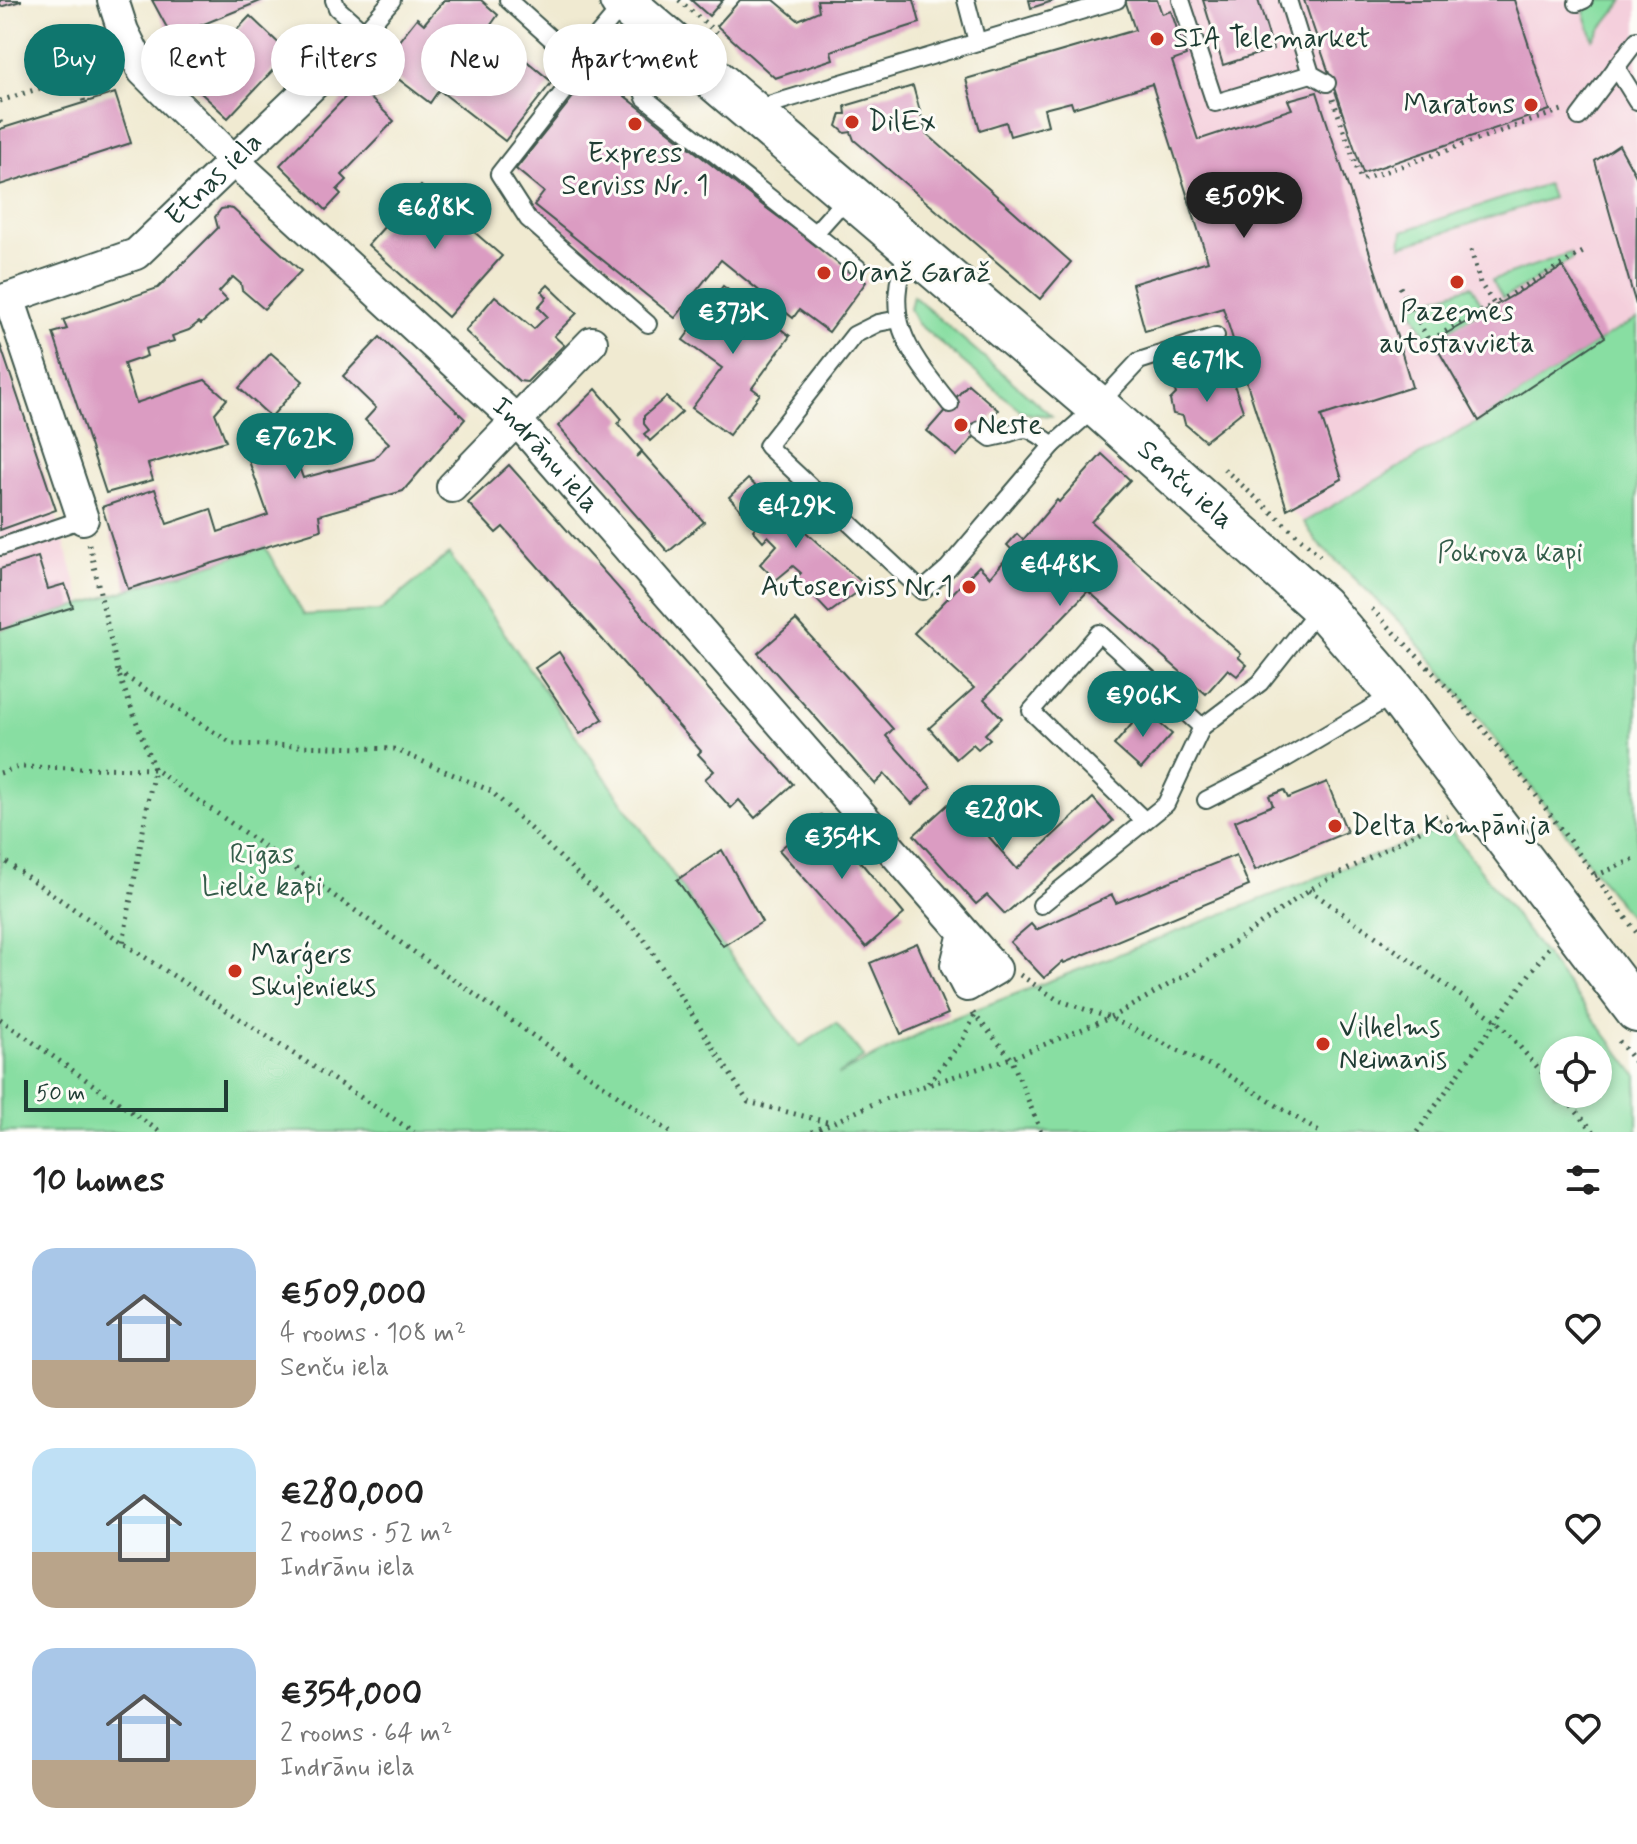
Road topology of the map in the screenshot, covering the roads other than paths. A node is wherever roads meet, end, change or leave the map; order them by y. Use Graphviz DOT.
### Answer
graph roads {
  1 [pos="113,0"];
  2 [pos="334,0"];
  3 [pos="392,0"];
  4 [pos="508,0"];
  5 [pos="966,0"];
  6 [pos="1117,0"];
  7 [pos="1181,0"];
  8 [pos="1288,0"];
  9 [pos="623,2"];
  10 [pos="355,24"];
  11 [pos="371,24"];
  12 [pos="605,24"];
  13 [pos="649,24"];
  14 [pos="543,31"];
  15 [pos="1637,40"];
  16 [pos="977,42"];
  17 [pos="1616,67"];
  18 [pos="1311,74"];
  19 [pos="1327,83"];
  20 [pos="727,90"];
  21 [pos="302,96"];
  22 [pos="560,96"];
  23 [pos="644,96"];
  24 [pos="1637,101"];
  25 [pos="750,110"];
  26 [pos="1577,111"];
  27 [pos="234,161"];
  28 [pos="849,195"];
  29 [pos="815,233"];
  30 [pos="909,245"];
  31 [pos="858,268"];
  32 [pos="5,300"];
  33 [pos="899,319"];
  34 [pos="648,324"];
  35 [pos="1216,336"];
  36 [pos="592,342"];
  37 [pos="950,404"];
  38 [pos="1097,406"];
  39 [pos="517,421"];
  40 [pos="980,430"];
  41 [pos="1053,445"];
  42 [pos="452,487"];
  43 [pos="83,519"];
  44 [pos="0,547"];
  45 [pos="1321,606"];
  46 [pos="1396,693"];
  47 [pos="1202,727"];
  48 [pos="1206,800"];
  49 [pos="1145,821"];
  50 [pos="1041,905"];
  51 [pos="964,933"];
  52 [pos="1637,1011"];
  1 -- 27 [label="street, Indrānu iela"];
  2 -- 10 [label="lane"];
  3 -- 11 [label="lane, Etnas iela"];
  4 -- 14 [label="lane"];
  5 -- 16 [label="lane"];
  6 -- 16 [label="lane"];
  7 -- 18 [label="lane"];
  8 -- 18 [label="lane"];
  9 -- 12 [label="lane"];
  9 -- 13 [label="main road, Senču iela"];
  15 -- 17 [label="lane"];
  16 -- 25 [label="lane"];
  17 -- 24 [label="lane"];
  17 -- 26 [label="lane"];
  18 -- 19 [label="lane"];
  20 -- 25 [label="main road, Senču iela"];
  21 -- 27 [label="street, Etnas iela"];
  22 -- 34 [label="lane"];
  23 -- 29 [label="lane"];
  25 -- 28 [label="main road, Senču iela"];
  27 -- 32 [label="street, Etnas iela"];
  27 -- 39 [label="street, Indrānu iela"];
  28 -- 29 [label="lane"];
  28 -- 30 [label="main road, Senču iela"];
  29 -- 31 [label="lane"];
  30 -- 33 [label="lane"];
  30 -- 38 [label="main road, Senču iela"];
  32 -- 43 [label="street"];
  33 -- 37 [label="lane"];
  33 -- 41 [label="lane"];
  35 -- 38 [label="lane"];
  36 -- 39 [label="street"];
  38 -- 41 [label="lane"];
  38 -- 45 [label="main road, Senču iela"];
  39 -- 42 [label="street"];
  39 -- 51 [label="street, Indrānu iela"];
  40 -- 41 [label="lane"];
  43 -- 44 [label="lane"];
  45 -- 46 [label="main road, Senču iela"];
  45 -- 47 [label="lane"];
  46 -- 48 [label="lane"];
  46 -- 52 [label="main road, Senču iela"];
  47 -- 49 [label="lane"];
  47 -- 49 [label="lane"];
  49 -- 50 [label="lane"];
}
